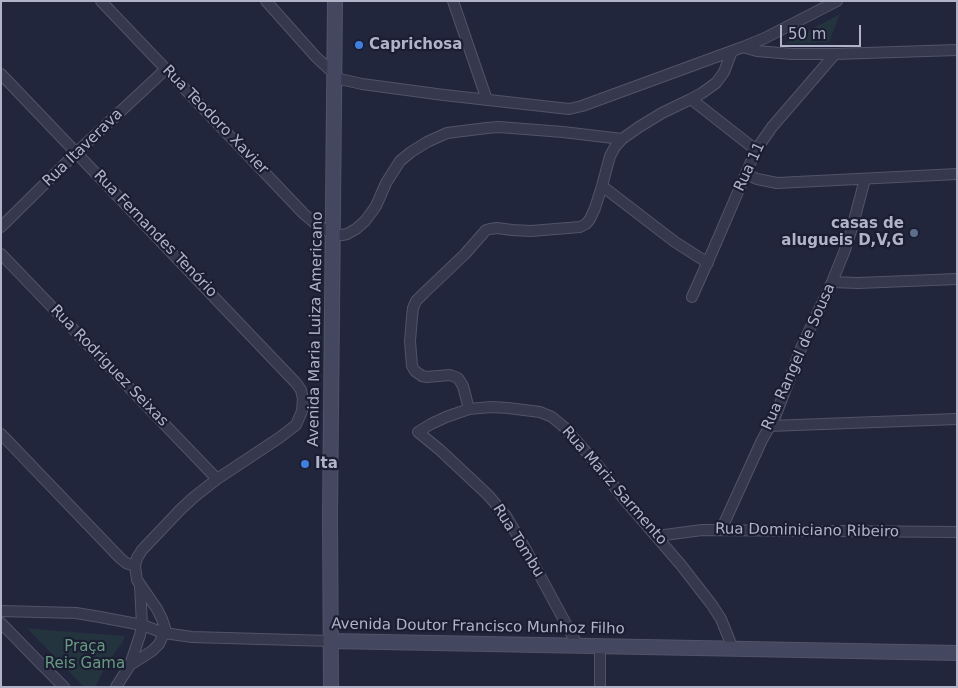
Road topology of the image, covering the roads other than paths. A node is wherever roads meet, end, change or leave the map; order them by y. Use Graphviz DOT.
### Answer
graph roads {
  1 [pos="101,1"];
  2 [pos="266,1"];
  3 [pos="335,1"];
  4 [pos="454,1"];
  5 [pos="837,1"];
  6 [pos="742,47"];
  7 [pos="957,50"];
  8 [pos="732,51"];
  9 [pos="834,54"];
  10 [pos="166,69"];
  11 [pos="335,73"];
  12 [pos="1,74"];
  13 [pos="486,100"];
  14 [pos="692,100"];
  15 [pos="622,139"];
  16 [pos="756,150"];
  17 [pos="77,152"];
  18 [pos="746,174"];
  19 [pos="957,174"];
  20 [pos="865,179"];
  21 [pos="602,186"];
  22 [pos="1,227"];
  23 [pos="333,234"];
  24 [pos="1,254"];
  25 [pos="708,263"];
  26 [pos="957,279"];
  27 [pos="832,282"];
  28 [pos="692,297"];
  29 [pos="469,409"];
  30 [pos="957,419"];
  31 [pos="769,426"];
  32 [pos="418,432"];
  33 [pos="1,434"];
  34 [pos="217,479"];
  35 [pos="721,530"];
  36 [pos="957,532"];
  37 [pos="658,536"];
  38 [pos="135,566"];
  39 [pos="140,586"];
  40 [pos="1,611"];
  41 [pos="1,623"];
  42 [pos="142,625"];
  43 [pos="164,632"];
  44 [pos="330,641"];
  45 [pos="578,646"];
  46 [pos="600,646"];
  47 [pos="733,649"];
  48 [pos="957,653"];
  49 [pos="130,665"];
  50 [pos="64,687"];
  51 [pos="116,687"];
  52 [pos="331,687"];
  53 [pos="600,687"];
  1 -- 10 [label="street, Rua Teodoro Xavier"];
  2 -- 11 [label="street"];
  3 -- 11 [label="main road, Avenida Maria Luiza Americano"];
  4 -- 13 [label="street"];
  5 -- 6 [label="street"];
  6 -- 8 [label="street"];
  6 -- 9 [label="street"];
  7 -- 9 [label="street"];
  8 -- 13 [label="street"];
  8 -- 14 [label="street"];
  9 -- 16 [label="street, Rua 11"];
  10 -- 17 [label="street, Rua Itaverava"];
  10 -- 23 [label="street, Rua Teodoro Xavier"];
  11 -- 13 [label="street"];
  11 -- 23 [label="main road, Avenida Maria Luiza Americano"];
  12 -- 17 [label="street, Rua Fernandes Tenório"];
  14 -- 15 [label="street"];
  14 -- 16 [label="street"];
  15 -- 21 [label="street"];
  15 -- 23 [label="street"];
  16 -- 18 [label="street, Rua 11"];
  17 -- 22 [label="street, Rua Itaverava"];
  17 -- 34 [label="street, Rua Fernandes Tenório"];
  18 -- 20 [label="street"];
  18 -- 25 [label="street, Rua 11"];
  19 -- 20 [label="street"];
  20 -- 27 [label="street, Rua Rangel de Sousa"];
  21 -- 25 [label="street"];
  21 -- 29 [label="street"];
  23 -- 44 [label="main road, Avenida Maria Luiza Americano"];
  24 -- 34 [label="street, Rua Rodriguez Seixas"];
  25 -- 28 [label="street, Rua 11"];
  26 -- 27 [label="street"];
  27 -- 31 [label="street, Rua Rangel de Sousa"];
  29 -- 32 [label="street, Rua Mariz Sarmento"];
  29 -- 37 [label="street, Rua Mariz Sarmento"];
  30 -- 31 [label="street"];
  31 -- 35 [label="street, Rua Rangel de Sousa"];
  32 -- 45 [label="street, Rua Tombu"];
  33 -- 38 [label="street"];
  34 -- 38 [label="street"];
  35 -- 36 [label="street, Rua Dominiciano Ribeiro"];
  35 -- 37 [label="street, Rua Dominiciano Ribeiro"];
  37 -- 47 [label="street, Rua Mariz Sarmento"];
  38 -- 39 [label="street"];
  39 -- 42 [label="street"];
  39 -- 43 [label="street"];
  40 -- 42 [label="street, Avenida Doutor Francisco Munhoz Filho"];
  41 -- 50 [label="street"];
  42 -- 43 [label="street, Avenida Doutor Francisco Munhoz Filho"];
  42 -- 49 [label="street"];
  43 -- 44 [label="street, Avenida Doutor Francisco Munhoz Filho"];
  43 -- 49 [label="street"];
  44 -- 45 [label="main road, Avenida Doutor Francisco Munhoz Filho"];
  44 -- 52 [label="main road, Avenida Maria Luiza Americano"];
  45 -- 46 [label="main road, Avenida Doutor Francisco Munhoz Filho"];
  46 -- 47 [label="main road, Avenida Doutor Francisco Munhoz Filho"];
  46 -- 53 [label="street"];
  47 -- 48 [label="main road, Avenida Doutor Francisco Munhoz Filho"];
  49 -- 51 [label="street"];
}
